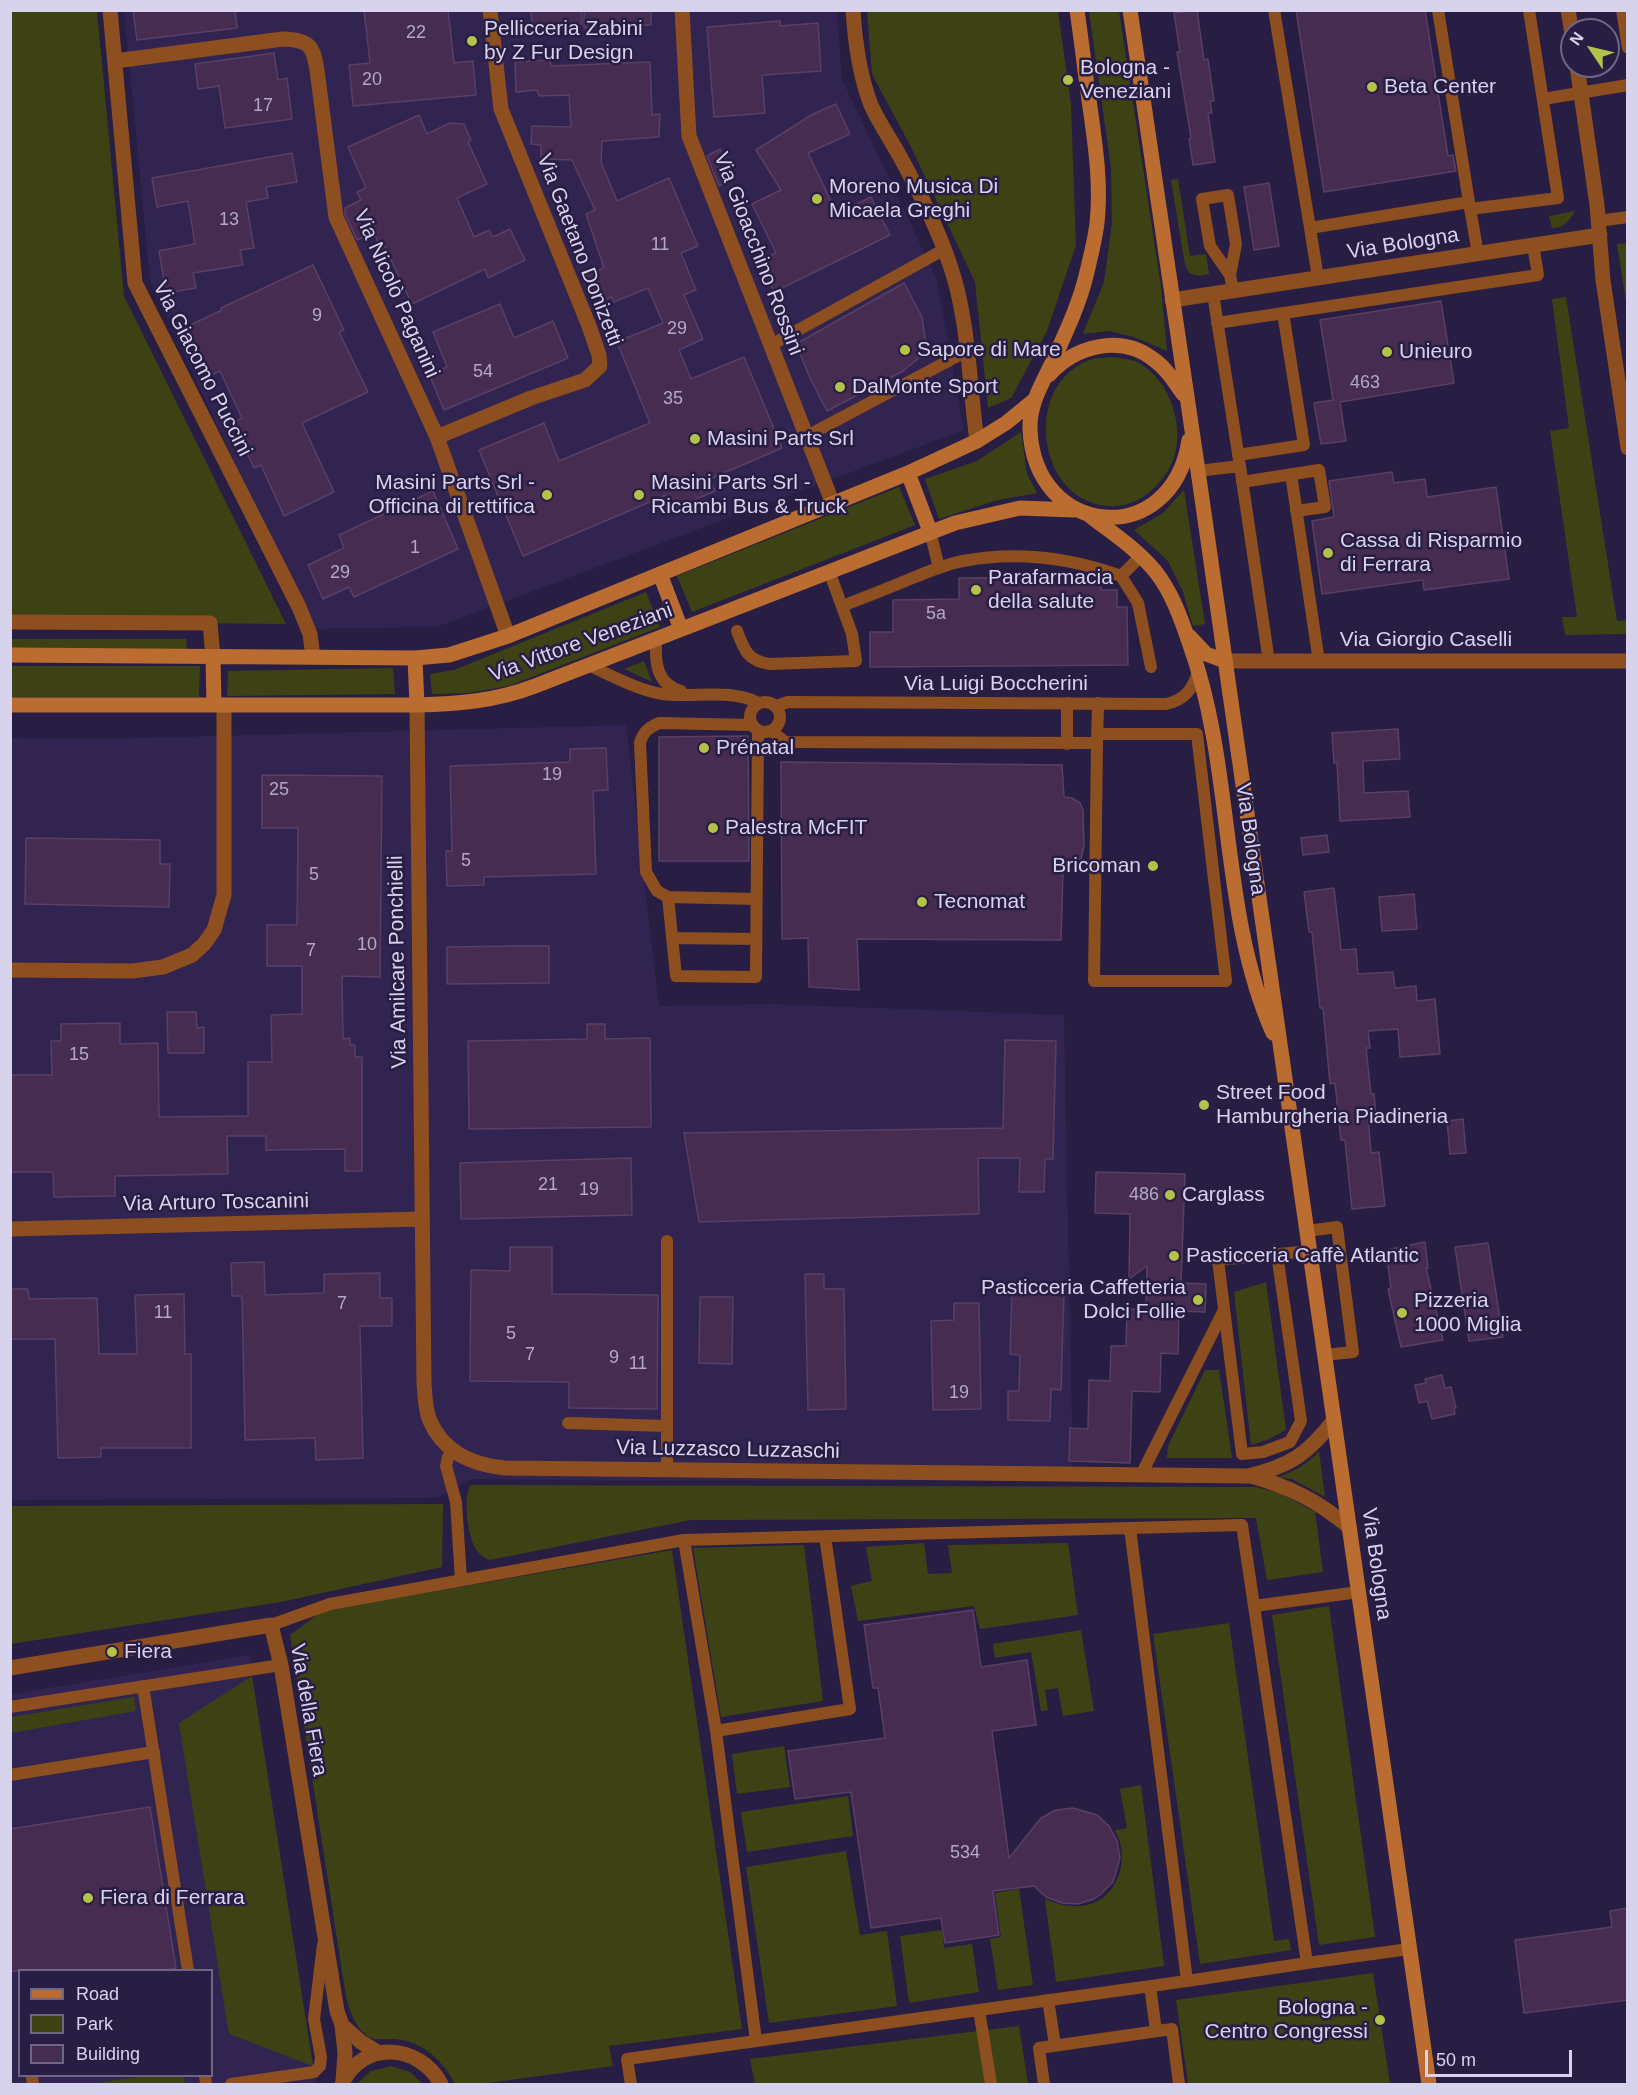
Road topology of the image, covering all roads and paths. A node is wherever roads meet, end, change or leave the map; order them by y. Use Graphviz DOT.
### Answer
graph roads {
  1 [pos="110,10"];
  2 [pos="490,10"];
  3 [pos="682,10"];
  4 [pos="853,10"];
  5 [pos="1077,10"];
  6 [pos="1130,10"];
  7 [pos="1274,10"];
  8 [pos="1438,10"];
  9 [pos="1529,10"];
  10 [pos="1622,10"];
  11 [pos="1628,48"];
  12 [pos="115,62"];
  13 [pos="1579,78"];
  14 [pos="1628,85"];
  15 [pos="1581,92"];
  16 [pos="1543,99"];
  17 [pos="1469,206"];
  18 [pos="1628,216"];
  19 [pos="1310,228"];
  20 [pos="1599,228"];
  21 [pos="1533,245"];
  22 [pos="945,249"];
  23 [pos="1478,254"];
  24 [pos="1230,275"];
  25 [pos="1318,278"];
  26 [pos="1233,291"];
  27 [pos="1213,294"];
  28 [pos="1172,300"];
  29 [pos="1283,313"];
  30 [pos="1217,322"];
  31 [pos="771,345"];
  32 [pos="967,351"];
  33 [pos="1622,366"];
  34 [pos="1042,384"];
  35 [pos="1186,399"];
  36 [pos="1034,401"];
  37 [pos="1191,426"];
  38 [pos="807,436"];
  39 [pos="437,437"];
  40 [pos="977,441"];
  41 [pos="1628,448"];
  42 [pos="1239,461"];
  43 [pos="1198,471"];
  44 [pos="908,473"];
  45 [pos="1291,474"];
  46 [pos="1242,482"];
  47 [pos="833,504"];
  48 [pos="1081,512"];
  49 [pos="1296,512"];
  50 [pos="930,531"];
  51 [pos="1141,556"];
  52 [pos="939,568"];
  53 [pos="829,571"];
  54 [pos="660,574"];
  55 [pos="1121,576"];
  56 [pos="842,606"];
  57 [pos="10,622"];
  58 [pos="681,629"];
  59 [pos="737,631"];
  60 [pos="1185,631"];
  61 [pos="508,636"];
  62 [pos="656,639"];
  63 [pos="10,656"];
  64 [pos="213,657"];
  65 [pos="314,657"];
  66 [pos="415,658"];
  67 [pos="1225,661"];
  68 [pos="1628,661"];
  69 [pos="1269,662"];
  70 [pos="1319,662"];
  71 [pos="588,665"];
  72 [pos="1151,667"];
  73 [pos="1199,670"];
  74 [pos="691,694"];
  75 [pos="759,703"];
  76 [pos="1098,703"];
  77 [pos="1067,704"];
  78 [pos="10,705"];
  79 [pos="219,705"];
  80 [pos="417,705"];
  81 [pos="776,706"];
  82 [pos="755,728"];
  83 [pos="772,731"];
  84 [pos="1097,738"];
  85 [pos="1067,744"];
  86 [pos="668,897"];
  87 [pos="756,899"];
  88 [pos="672,938"];
  89 [pos="756,939"];
  90 [pos="10,969"];
  91 [pos="1281,1049"];
  92 [pos="422,1219"];
  93 [pos="10,1229"];
  94 [pos="1307,1231"];
  95 [pos="667,1241"];
  96 [pos="1310,1251"];
  97 [pos="1277,1254"];
  98 [pos="1224,1309"];
  99 [pos="1325,1355"];
  100 [pos="1334,1420"];
  101 [pos="568,1424"];
  102 [pos="666,1426"];
  103 [pos="453,1450"];
  104 [pos="667,1470"];
  105 [pos="1141,1475"];
  106 [pos="1248,1476"];
  107 [pos="1349,1527"];
  108 [pos="1130,1528"];
  109 [pos="825,1536"];
  110 [pos="684,1540"];
  111 [pos="461,1580"];
  112 [pos="1359,1592"];
  113 [pos="1254,1606"];
  114 [pos="271,1625"];
  115 [pos="281,1665"];
  116 [pos="10,1668"];
  117 [pos="143,1686"];
  118 [pos="10,1707"];
  119 [pos="716,1731"];
  120 [pos="153,1752"];
  121 [pos="10,1775"];
  122 [pos="325,1936"];
  123 [pos="1409,1949"];
  124 [pos="1307,1963"];
  125 [pos="188,1969"];
  126 [pos="1187,1981"];
  127 [pos="1150,1986"];
  128 [pos="1048,2000"];
  129 [pos="979,2010"];
  130 [pos="342,2025"];
  131 [pos="1156,2031"];
  132 [pos="756,2041"];
  133 [pos="1055,2045"];
  134 [pos="379,2053"];
  135 [pos="342,2084"];
  136 [pos="231,2085"];
  137 [pos="441,2085"];
  138 [pos="631,2085"];
  139 [pos="991,2085"];
  140 [pos="1044,2085"];
  141 [pos="1179,2085"];
  142 [pos="1428,2085"];
  1 -- 12 [label="street, Via Giacomo Puccini"];
  2 -- 39 [label="street, Via Gaetano Donizetti"];
  3 -- 31 [label="street, Via Gioacchino Rossini"];
  4 -- 22 [label="street"];
  5 -- 34 [label="main road, Via Bologna"];
  6 -- 28 [label="main road, Via Bologna"];
  7 -- 19 [label="lane"];
  8 -- 17 [label="lane"];
  9 -- 16 [label="lane"];
  10 -- 11 [label="lane"];
  12 -- 39 [label="street, Via Nicolò Paganini"];
  12 -- 65 [label="street, Via Giacomo Puccini"];
  13 -- 15 [label="street"];
  14 -- 15 [label="lane"];
  15 -- 16 [label="lane"];
  15 -- 20 [label="street"];
  16 -- 17 [label="lane"];
  17 -- 19 [label="lane"];
  17 -- 23 [label="lane"];
  18 -- 20 [label="lane"];
  19 -- 25 [label="lane"];
  20 -- 21 [label="street, Via Bologna"];
  20 -- 33 [label="street"];
  21 -- 23 [label="street, Via Bologna"];
  21 -- 29 [label="lane"];
  22 -- 31 [label="lane"];
  22 -- 32 [label="street"];
  23 -- 25 [label="street, Via Bologna"];
  24 -- 24 [label="lane"];
  24 -- 26 [label="lane"];
  25 -- 26 [label="street, Via Bologna"];
  26 -- 27 [label="street, Via Bologna"];
  27 -- 28 [label="street, Via Bologna"];
  27 -- 30 [label="lane"];
  28 -- 35 [label="main road, Via Bologna"];
  29 -- 30 [label="lane"];
  29 -- 42 [label="lane"];
  30 -- 42 [label="lane"];
  31 -- 38 [label="street, Via Gioacchino Rossini"];
  32 -- 38 [label="lane"];
  32 -- 40 [label="street"];
  33 -- 41 [label="street"];
  34 -- 35 [label="main road, Via Bologna"];
  34 -- 36 [label="main road, Via Bologna"];
  35 -- 37 [label="main road, Via Bologna"];
  36 -- 40 [label="main road, Via Vittore Veneziani"];
  36 -- 48 [label="main road, Via Bologna"];
  37 -- 43 [label="main road, Via Bologna"];
  37 -- 48 [label="main road, Via Bologna"];
  38 -- 47 [label="street, Via Gioacchino Rossini"];
  39 -- 61 [label="street, Via Nicolò Paganini"];
  40 -- 44 [label="main road, Via Vittore Veneziani"];
  42 -- 43 [label="lane"];
  42 -- 46 [label="lane"];
  43 -- 67 [label="main road, Via Bologna"];
  44 -- 47 [label="main road, Via Vittore Veneziani"];
  44 -- 50 [label="main road"];
  45 -- 46 [label="lane"];
  45 -- 49 [label="lane"];
  45 -- 49 [label="lane"];
  46 -- 69 [label="lane"];
  47 -- 54 [label="main road, Via Vittore Veneziani"];
  48 -- 50 [label="main road, Via Vittore Veneziani"];
  48 -- 51 [label="main road, Via Bologna"];
  49 -- 70 [label="lane"];
  50 -- 52 [label="lane"];
  50 -- 53 [label="main road, Via Vittore Veneziani"];
  51 -- 55 [label="lane"];
  51 -- 60 [label="main road, Via Bologna"];
  52 -- 55 [label="lane"];
  52 -- 56 [label="lane"];
  53 -- 56 [label="lane"];
  53 -- 58 [label="main road, Via Vittore Veneziani"];
  54 -- 58 [label="main road"];
  54 -- 61 [label="main road, Via Vittore Veneziani"];
  55 -- 72 [label="lane"];
  56 -- 59 [label="lane"];
  57 -- 64 [label="street"];
  58 -- 62 [label="main road, Via Vittore Veneziani"];
  60 -- 67 [label="main road, Via Bologna"];
  60 -- 73 [label="main road, Via Bologna"];
  61 -- 66 [label="main road, Via Vittore Veneziani"];
  62 -- 71 [label="main road, Via Vittore Veneziani"];
  62 -- 74 [label="lane, Via Luigi Boccherini"];
  63 -- 64 [label="main road, Via Vittore Veneziani"];
  64 -- 65 [label="main road, Via Vittore Veneziani"];
  64 -- 79 [label="main road"];
  65 -- 66 [label="main road, Via Vittore Veneziani"];
  66 -- 80 [label="main road"];
  67 -- 69 [label="street, Via Giorgio Caselli"];
  67 -- 91 [label="main road, Via Bologna"];
  68 -- 70 [label="street, Via Giorgio Caselli"];
  69 -- 70 [label="street, Via Giorgio Caselli"];
  71 -- 74 [label="lane, Via Luigi Boccherini"];
  71 -- 80 [label="main road, Via Vittore Veneziani"];
  73 -- 76 [label="lane, Via Luigi Boccherini"];
  73 -- 91 [label="main road, Via Bologna"];
  74 -- 75 [label="lane, Via Luigi Boccherini"];
  75 -- 81 [label="lane, Via Luigi Boccherini"];
  75 -- 82 [label="lane"];
  76 -- 77 [label="lane, Via Luigi Boccherini"];
  76 -- 84 [label="lane"];
  77 -- 81 [label="lane, Via Luigi Boccherini"];
  77 -- 85 [label="lane"];
  78 -- 79 [label="main road, Via Vittore Veneziani"];
  79 -- 80 [label="main road, Via Vittore Veneziani"];
  79 -- 90 [label="street"];
  80 -- 92 [label="street, Via Amilcare Ponchielli"];
  81 -- 83 [label="lane"];
  82 -- 83 [label="lane"];
  82 -- 86 [label="lane"];
  82 -- 87 [label="lane"];
  83 -- 85 [label="lane"];
  84 -- 84 [label="lane"];
  84 -- 85 [label="lane"];
  86 -- 87 [label="lane"];
  86 -- 88 [label="lane"];
  87 -- 89 [label="lane"];
  88 -- 89 [label="lane"];
  88 -- 89 [label="lane"];
  91 -- 94 [label="main road, Via Bologna"];
  92 -- 93 [label="street, Via Arturo Toscanini"];
  92 -- 103 [label="street, Via Luzzasco Luzzaschi"];
  94 -- 96 [label="main road, Via Bologna"];
  94 -- 99 [label="lane"];
  95 -- 102 [label="lane"];
  96 -- 97 [label="lane"];
  96 -- 99 [label="main road, Via Bologna"];
  97 -- 98 [label="lane"];
  97 -- 98 [label="lane"];
  98 -- 105 [label="lane"];
  99 -- 100 [label="main road, Via Bologna"];
  100 -- 106 [label="street, Via Luzzasco Luzzaschi"];
  100 -- 107 [label="main road, Via Bologna"];
  101 -- 102 [label="lane"];
  102 -- 104 [label="lane"];
  103 -- 104 [label="street, Via Luzzasco Luzzaschi"];
  103 -- 111 [label="lane"];
  104 -- 105 [label="street, Via Luzzasco Luzzaschi"];
  105 -- 106 [label="street, Via Luzzasco Luzzaschi"];
  106 -- 107 [label="street, Via Luzzasco Luzzaschi"];
  107 -- 112 [label="main road, Via Bologna"];
  108 -- 109 [label="lane"];
  108 -- 113 [label="lane"];
  108 -- 126 [label="lane"];
  109 -- 110 [label="lane"];
  109 -- 119 [label="lane"];
  110 -- 111 [label="lane"];
  110 -- 119 [label="lane"];
  111 -- 114 [label="lane"];
  112 -- 113 [label="lane"];
  112 -- 123 [label="main road, Via Bologna"];
  113 -- 124 [label="lane"];
  114 -- 115 [label="street, Via della Fiera"];
  114 -- 116 [label="street, Via della Fiera"];
  115 -- 117 [label="lane"];
  115 -- 122 [label="street, Via della Fiera"];
  117 -- 118 [label="lane"];
  117 -- 120 [label="lane"];
  119 -- 132 [label="lane"];
  120 -- 121 [label="lane"];
  120 -- 125 [label="lane"];
  122 -- 130 [label="street, Via della Fiera"];
  122 -- 136 [label="lane"];
  123 -- 124 [label="lane"];
  123 -- 142 [label="main road, Via Bologna"];
  124 -- 126 [label="lane"];
  126 -- 127 [label="lane"];
  127 -- 128 [label="lane"];
  127 -- 131 [label="lane"];
  128 -- 129 [label="lane"];
  128 -- 133 [label="lane"];
  129 -- 132 [label="lane"];
  129 -- 139 [label="lane"];
  130 -- 134 [label="street"];
  130 -- 135 [label="street, Via della Fiera"];
  131 -- 133 [label="lane"];
  131 -- 141 [label="lane"];
  132 -- 138 [label="lane"];
  133 -- 140 [label="lane"];
  134 -- 135 [label="street, Via della Fiera"];
  134 -- 137 [label="street"];
}
